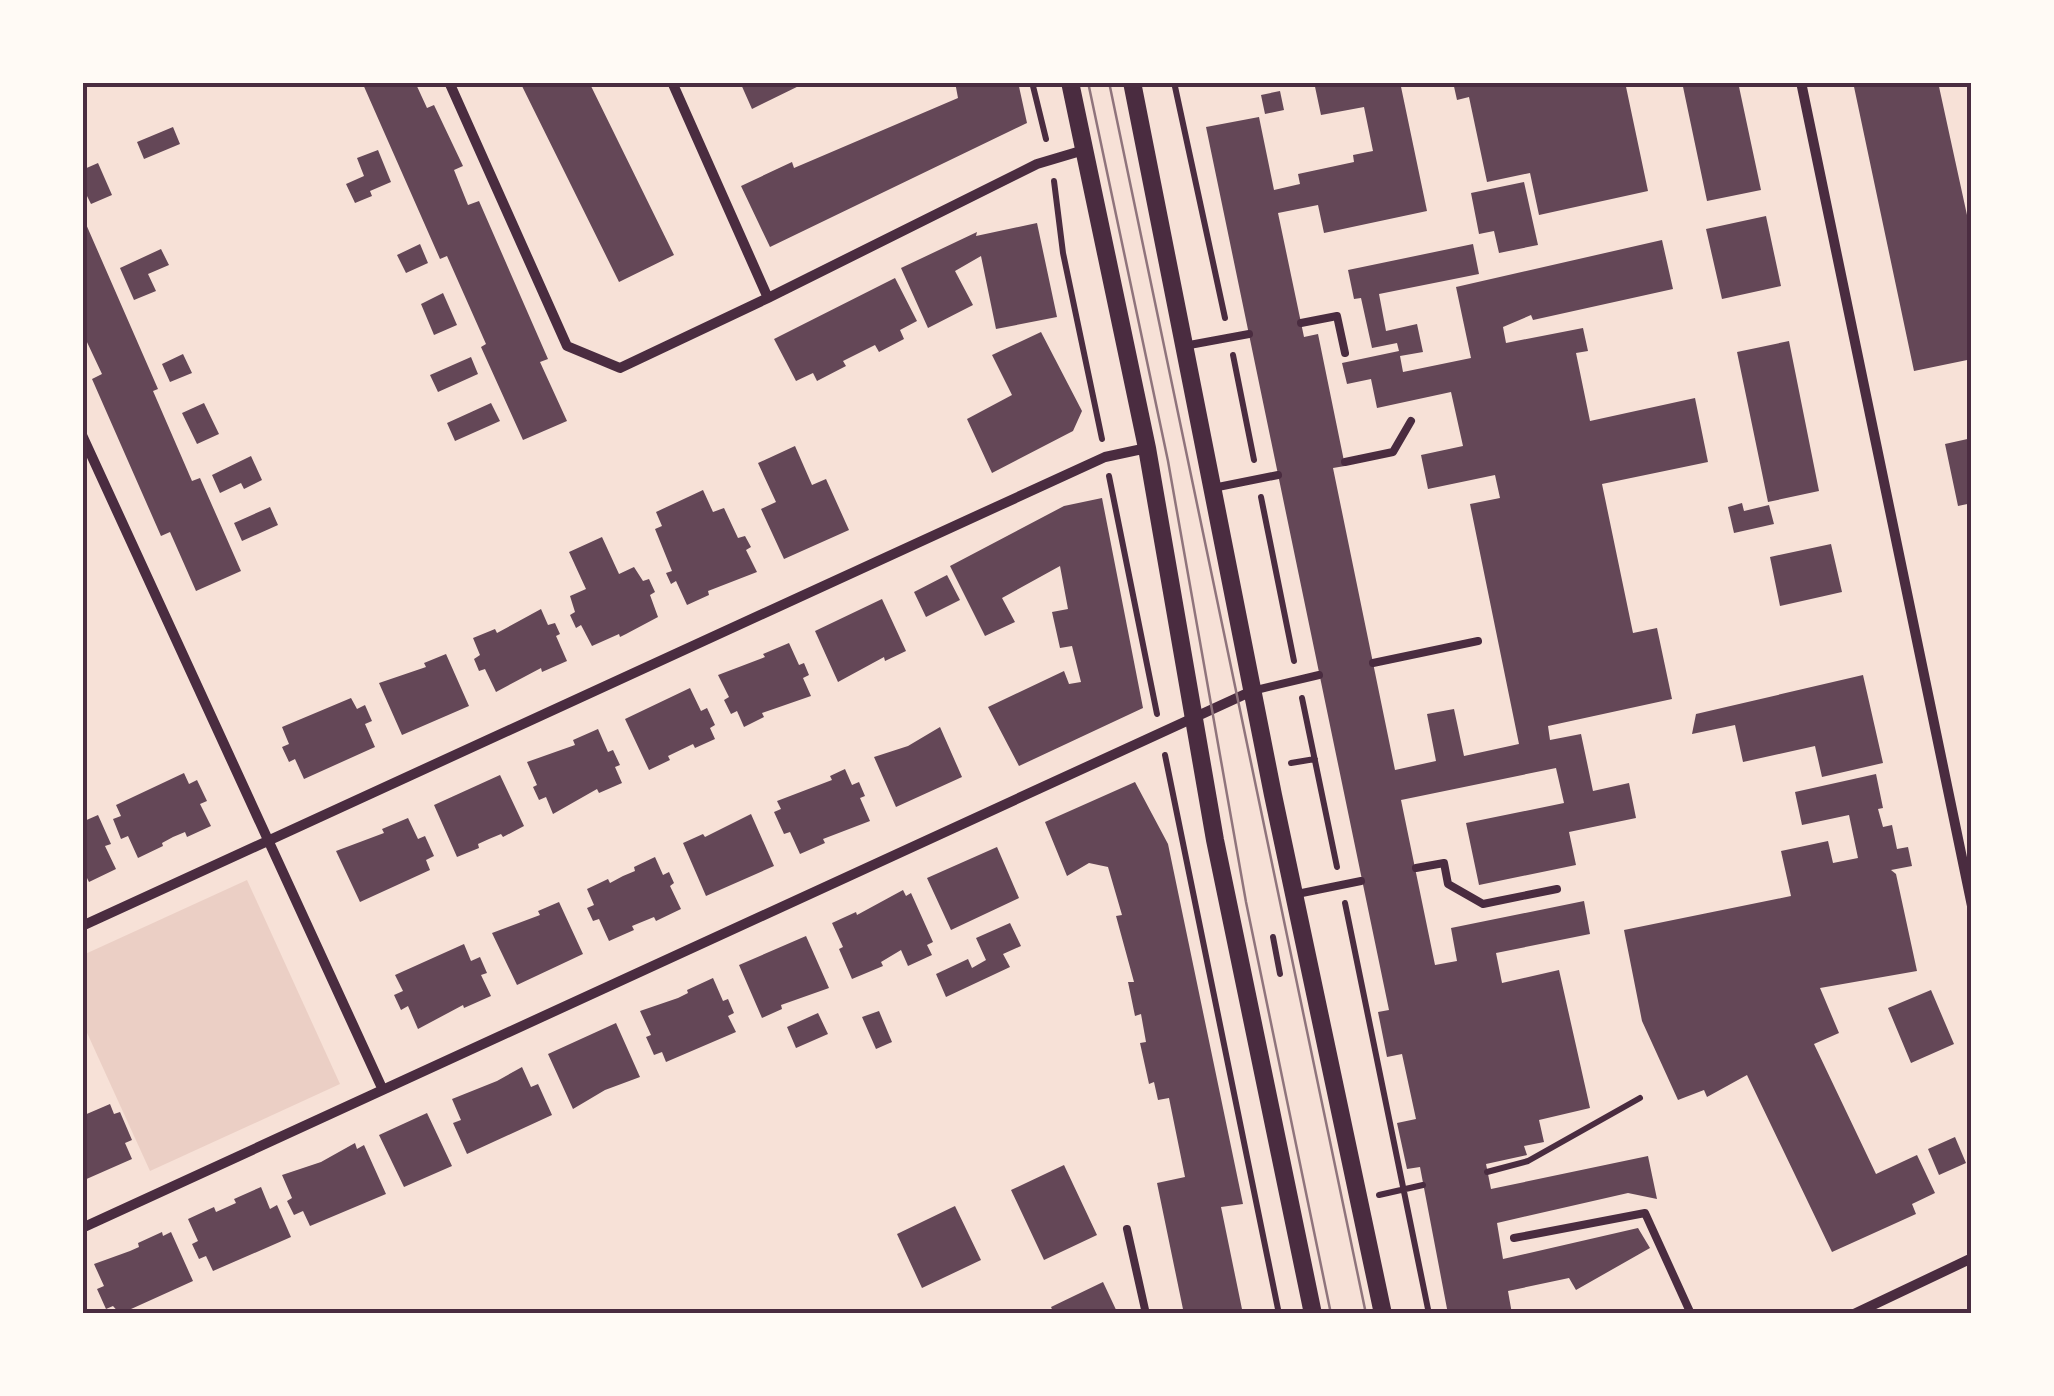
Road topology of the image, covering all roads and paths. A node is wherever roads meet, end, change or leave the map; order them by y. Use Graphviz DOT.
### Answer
graph roads {
  1 [pos="449,82"];
  2 [pos="672,82"];
  3 [pos="1032,82"];
  4 [pos="1070,82"];
  5 [pos="1132,82"];
  6 [pos="1801,82"];
  7 [pos="1084,150"];
  8 [pos="1050,160"];
  9 [pos="768,298"];
  10 [pos="1301,323"];
  11 [pos="1248,334"];
  12 [pos="1183,346"];
  13 [pos="1345,353"];
  14 [pos="1411,421"];
  15 [pos="82,435"];
  16 [pos="1146,448"];
  17 [pos="1106,456"];
  18 [pos="1344,462"];
  19 [pos="1278,476"];
  20 [pos="1214,488"];
  21 [pos="1478,641"];
  22 [pos="1373,663"];
  23 [pos="1319,675"];
  24 [pos="1252,691"];
  25 [pos="1195,716"];
  26 [pos="1160,732"];
  27 [pos="270,840"];
  28 [pos="1416,868"];
  29 [pos="1362,882"];
  30 [pos="1557,890"];
  31 [pos="1294,895"];
  32 [pos="1972,906"];
  33 [pos="82,926"];
  34 [pos="382,1088"];
  35 [pos="1640,1098"];
  36 [pos="1488,1172"];
  37 [pos="1424,1185"];
  38 [pos="1359,1200"];
  39 [pos="82,1228"];
  40 [pos="1126,1229"];
  41 [pos="1514,1238"];
  42 [pos="1972,1258"];
  43 [pos="1146,1314"];
  44 [pos="1278,1314"];
  45 [pos="1313,1314"];
  46 [pos="1382,1314"];
  47 [pos="1691,1314"];
  48 [pos="1854,1314"];
  1 -- 9 [label="street"];
  2 -- 9 [label="street"];
  3 -- 8 [label="path"];
  4 -- 7 [label="street"];
  5 -- 12 [label="street"];
  6 -- 32 [label="street"];
  7 -- 8 [label="street"];
  7 -- 16 [label="street"];
  8 -- 9 [label="street"];
  8 -- 17 [label="path"];
  10 -- 13 [label="lane"];
  11 -- 12 [label="lane"];
  12 -- 20 [label="street"];
  14 -- 18 [label="lane"];
  15 -- 27 [label="street"];
  16 -- 17 [label="street"];
  16 -- 25 [label="street"];
  17 -- 26 [label="path"];
  17 -- 27 [label="street"];
  19 -- 20 [label="lane"];
  20 -- 24 [label="street"];
  21 -- 22 [label="lane"];
  23 -- 24 [label="lane"];
  24 -- 25 [label="street"];
  24 -- 31 [label="street"];
  25 -- 26 [label="street"];
  25 -- 45 [label="street"];
  26 -- 34 [label="street"];
  26 -- 44 [label="path"];
  27 -- 33 [label="street"];
  27 -- 34 [label="street"];
  28 -- 30 [label="lane"];
  29 -- 31 [label="lane"];
  31 -- 38 [label="street"];
  34 -- 39 [label="street"];
  35 -- 36 [label="path"];
  37 -- 38 [label="path"];
  38 -- 46 [label="street"];
  40 -- 43 [label="lane"];
  41 -- 47 [label="lane"];
  42 -- 48 [label="street"];
}
